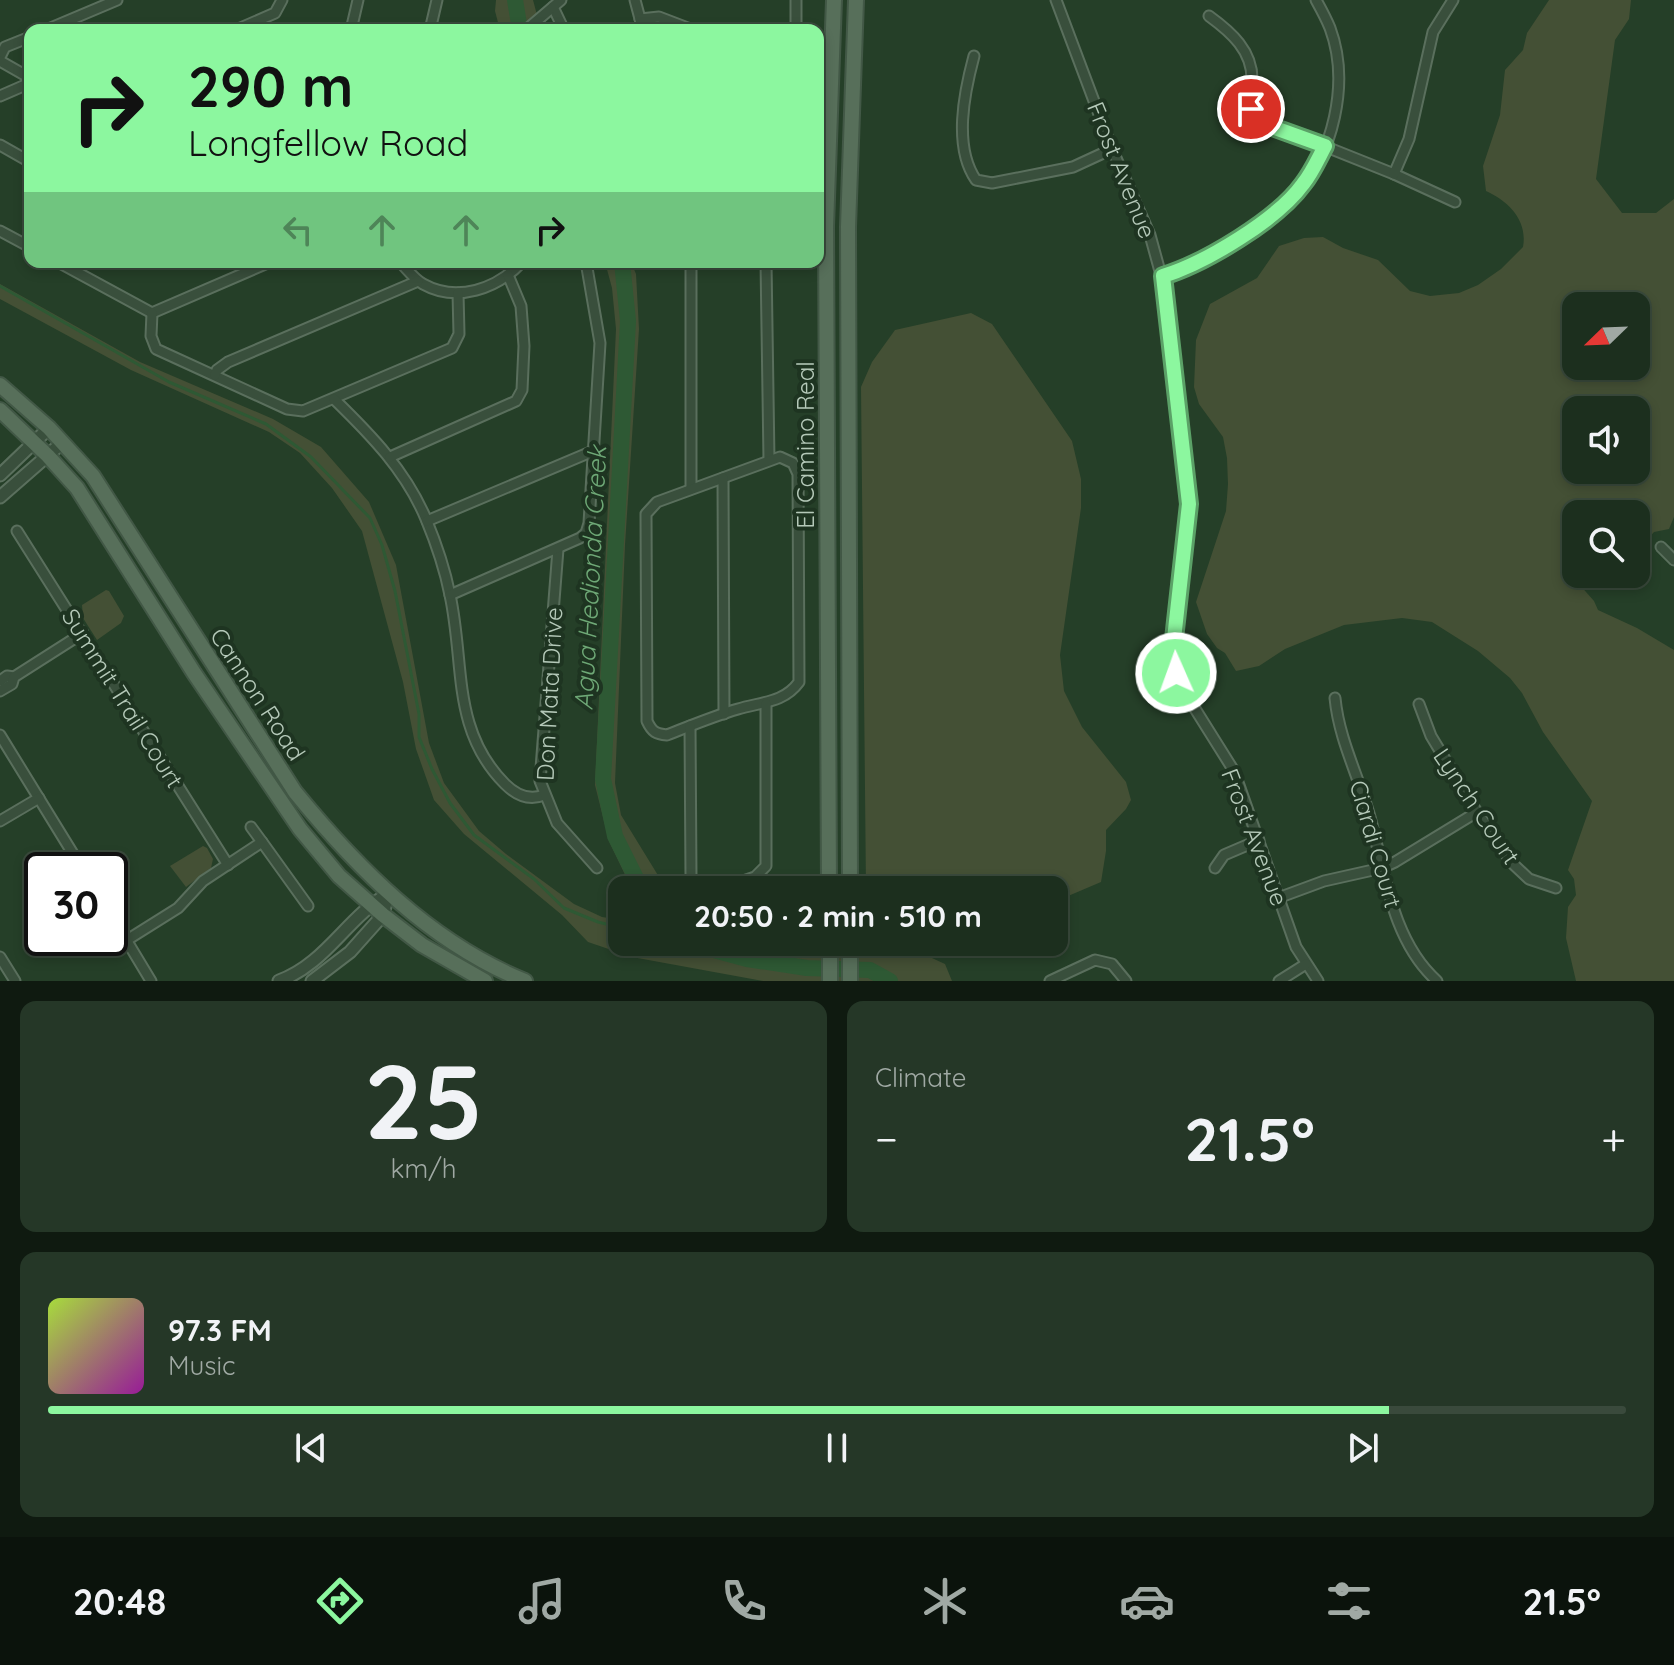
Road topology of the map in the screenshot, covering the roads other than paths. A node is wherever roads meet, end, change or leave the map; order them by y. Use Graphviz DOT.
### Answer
graph roads {
  1 [pos="117,0"];
  2 [pos="282,0"];
  3 [pos="358,0"];
  4 [pos="437,0"];
  5 [pos="635,0"];
  6 [pos="796,0"];
  7 [pos="834,0"];
  8 [pos="856,0"];
  9 [pos="1056,0"];
  10 [pos="1316,0"];
  11 [pos="1453,0"];
  12 [pos="557,3"];
  13 [pos="1209,16"];
  14 [pos="640,19"];
  15 [pos="60,24"];
  16 [pos="250,24"];
  17 [pos="352,24"];
  18 [pos="431,24"];
  19 [pos="533,24"];
  20 [pos="562,24"];
  21 [pos="641,24"];
  22 [pos="677,24"];
  23 [pos="796,24"];
  24 [pos="24,39"];
  25 [pos="974,56"];
  26 [pos="0,59"];
  27 [pos="24,76"];
  28 [pos="24,83"];
  29 [pos="0,96"];
  30 [pos="0,145"];
  31 [pos="1325,146"];
  32 [pos="1112,149"];
  33 [pos="24,159"];
  34 [pos="1394,174"];
  35 [pos="1455,202"];
  36 [pos="0,231"];
  37 [pos="24,244"];
  38 [pos="69,268"];
  39 [pos="256,268"];
  40 [pos="406,268"];
  41 [pos="516,268"];
  42 [pos="587,268"];
  43 [pos="691,268"];
  44 [pos="766,268"];
  45 [pos="508,275"];
  46 [pos="1163,276"];
  47 [pos="418,281"];
  48 [pos="458,293"];
  49 [pos="152,313"];
  50 [pos="215,375"];
  51 [pos="0,385"];
  52 [pos="334,399"];
  53 [pos="0,410"];
  54 [pos="49,428"];
  55 [pos="63,442"];
  56 [pos="35,443"];
  57 [pos="593,451"];
  58 [pos="48,456"];
  59 [pos="390,457"];
  60 [pos="769,460"];
  61 [pos="0,475"];
  62 [pos="723,478"];
  63 [pos="691,489"];
  64 [pos="0,497"];
  65 [pos="427,521"];
  66 [pos="17,531"];
  67 [pos="1661,547"];
  68 [pos="558,549"];
  69 [pos="1674,560"];
  70 [pos="450,595"];
  71 [pos="83,633"];
  72 [pos="14,677"];
  73 [pos="0,681"];
  74 [pos="0,691"];
  75 [pos="1335,698"];
  76 [pos="766,704"];
  77 [pos="1419,704"];
  78 [pos="724,714"];
  79 [pos="690,726"];
  80 [pos="0,735"];
  81 [pos="544,795"];
  82 [pos="39,798"];
  83 [pos="1477,812"];
  84 [pos="0,821"];
  85 [pos="251,827"];
  86 [pos="1259,840"];
  87 [pos="262,842"];
  88 [pos="72,852"];
  89 [pos="228,865"];
  90 [pos="597,868"];
  91 [pos="1215,868"];
  92 [pos="1382,868"];
  93 [pos="691,876"];
  94 [pos="756,876"];
  95 [pos="829,876"];
  96 [pos="850,876"];
  97 [pos="1556,888"];
  98 [pos="388,894"];
  99 [pos="1278,898"];
  100 [pos="370,904"];
  101 [pos="308,906"];
  102 [pos="383,915"];
  103 [pos="128,939"];
  104 [pos="128,942"];
  105 [pos="830,956"];
  106 [pos="850,956"];
  107 [pos="0,957"];
  108 [pos="1306,964"];
  109 [pos="15,981"];
  110 [pos="151,981"];
  111 [pos="279,981"];
  112 [pos="312,981"];
  113 [pos="485,981"];
  114 [pos="525,981"];
  115 [pos="830,981"];
  116 [pos="850,981"];
  117 [pos="1050,981"];
  118 [pos="1126,981"];
  119 [pos="1279,981"];
  120 [pos="1318,981"];
  121 [pos="1437,981"];
  1 -- 15 [label="street"];
  2 -- 16 [label="street"];
  3 -- 17 [label="street"];
  4 -- 18 [label="street"];
  5 -- 14 [label="street"];
  6 -- 23 [label="street"];
  7 -- 95 [label="main road, El Camino Real"];
  8 -- 96 [label="main road, El Camino Real"];
  9 -- 32 [label="street, Frost Avenue"];
  10 -- 31 [label="street"];
  11 -- 34 [label="street"];
  12 -- 19 [label="street"];
  12 -- 20 [label="street"];
  13 -- 31 [label="street"];
  14 -- 21 [label="street"];
  14 -- 22 [label="street"];
  24 -- 26 [label="street"];
  25 -- 32 [label="street"];
  26 -- 27 [label="street"];
  28 -- 29 [label="street"];
  30 -- 33 [label="street"];
  31 -- 34 [label="street"];
  31 -- 46 [label="street"];
  32 -- 46 [label="street, Frost Avenue"];
  34 -- 35 [label="street"];
  36 -- 37 [label="street"];
  38 -- 49 [label="street"];
  39 -- 49 [label="street"];
  40 -- 47 [label="street"];
  41 -- 45 [label="street"];
  42 -- 57 [label="street"];
  43 -- 63 [label="street"];
  44 -- 60 [label="street"];
  45 -- 48 [label="street"];
  45 -- 59 [label="street"];
  46 -- 86 [label="street, Frost Avenue"];
  47 -- 48 [label="street"];
  47 -- 50 [label="street"];
  48 -- 52 [label="street"];
  49 -- 50 [label="street"];
  50 -- 52 [label="street"];
  51 -- 54 [label="main road, Cannon Road"];
  52 -- 59 [label="street"];
  53 -- 56 [label="main road, Cannon Road"];
  54 -- 55 [label="main road, Cannon Road"];
  54 -- 56 [label="street"];
  55 -- 58 [label="street"];
  55 -- 98 [label="main road, Cannon Road"];
  56 -- 58 [label="main road, Cannon Road"];
  56 -- 61 [label="street"];
  57 -- 65 [label="street"];
  57 -- 68 [label="street"];
  58 -- 64 [label="street"];
  58 -- 100 [label="main road, Cannon Road"];
  59 -- 65 [label="street"];
  60 -- 62 [label="street"];
  60 -- 76 [label="street"];
  62 -- 63 [label="street"];
  62 -- 78 [label="street"];
  63 -- 79 [label="street"];
  65 -- 70 [label="street"];
  66 -- 71 [label="street, Summit Trail Court"];
  67 -- 69 [label="street"];
  68 -- 70 [label="street"];
  68 -- 81 [label="street, Don Mata Drive"];
  70 -- 81 [label="street"];
  71 -- 72 [label="street"];
  71 -- 89 [label="street, Summit Trail Court"];
  72 -- 73 [label="street"];
  72 -- 74 [label="street"];
  75 -- 92 [label="street, Ciardi Court"];
  76 -- 78 [label="street"];
  76 -- 94 [label="street"];
  77 -- 83 [label="street, Lynch Court"];
  78 -- 79 [label="street"];
  79 -- 93 [label="street"];
  80 -- 82 [label="street"];
  81 -- 90 [label="street, Don Mata Drive"];
  82 -- 84 [label="street"];
  82 -- 88 [label="street"];
  83 -- 92 [label="street"];
  83 -- 97 [label="street, Lynch Court"];
  85 -- 87 [label="street"];
  86 -- 91 [label="street"];
  86 -- 99 [label="street, Frost Avenue"];
  87 -- 89 [label="street"];
  87 -- 101 [label="street"];
  89 -- 103 [label="street"];
  92 -- 99 [label="street"];
  92 -- 121 [label="street, Ciardi Court"];
  98 -- 100 [label="street"];
  98 -- 102 [label="street"];
  98 -- 114 [label="main road, Cannon Road"];
  99 -- 108 [label="street, Frost Avenue"];
  100 -- 102 [label="main road, Cannon Road"];
  100 -- 111 [label="street"];
  102 -- 112 [label="street"];
  102 -- 113 [label="main road, Cannon Road"];
  104 -- 110 [label="street"];
  105 -- 115 [label="main road"];
  106 -- 116 [label="main road"];
  107 -- 109 [label="street"];
  108 -- 119 [label="street"];
  108 -- 120 [label="street, Frost Avenue"];
  117 -- 118 [label="street"];
}
